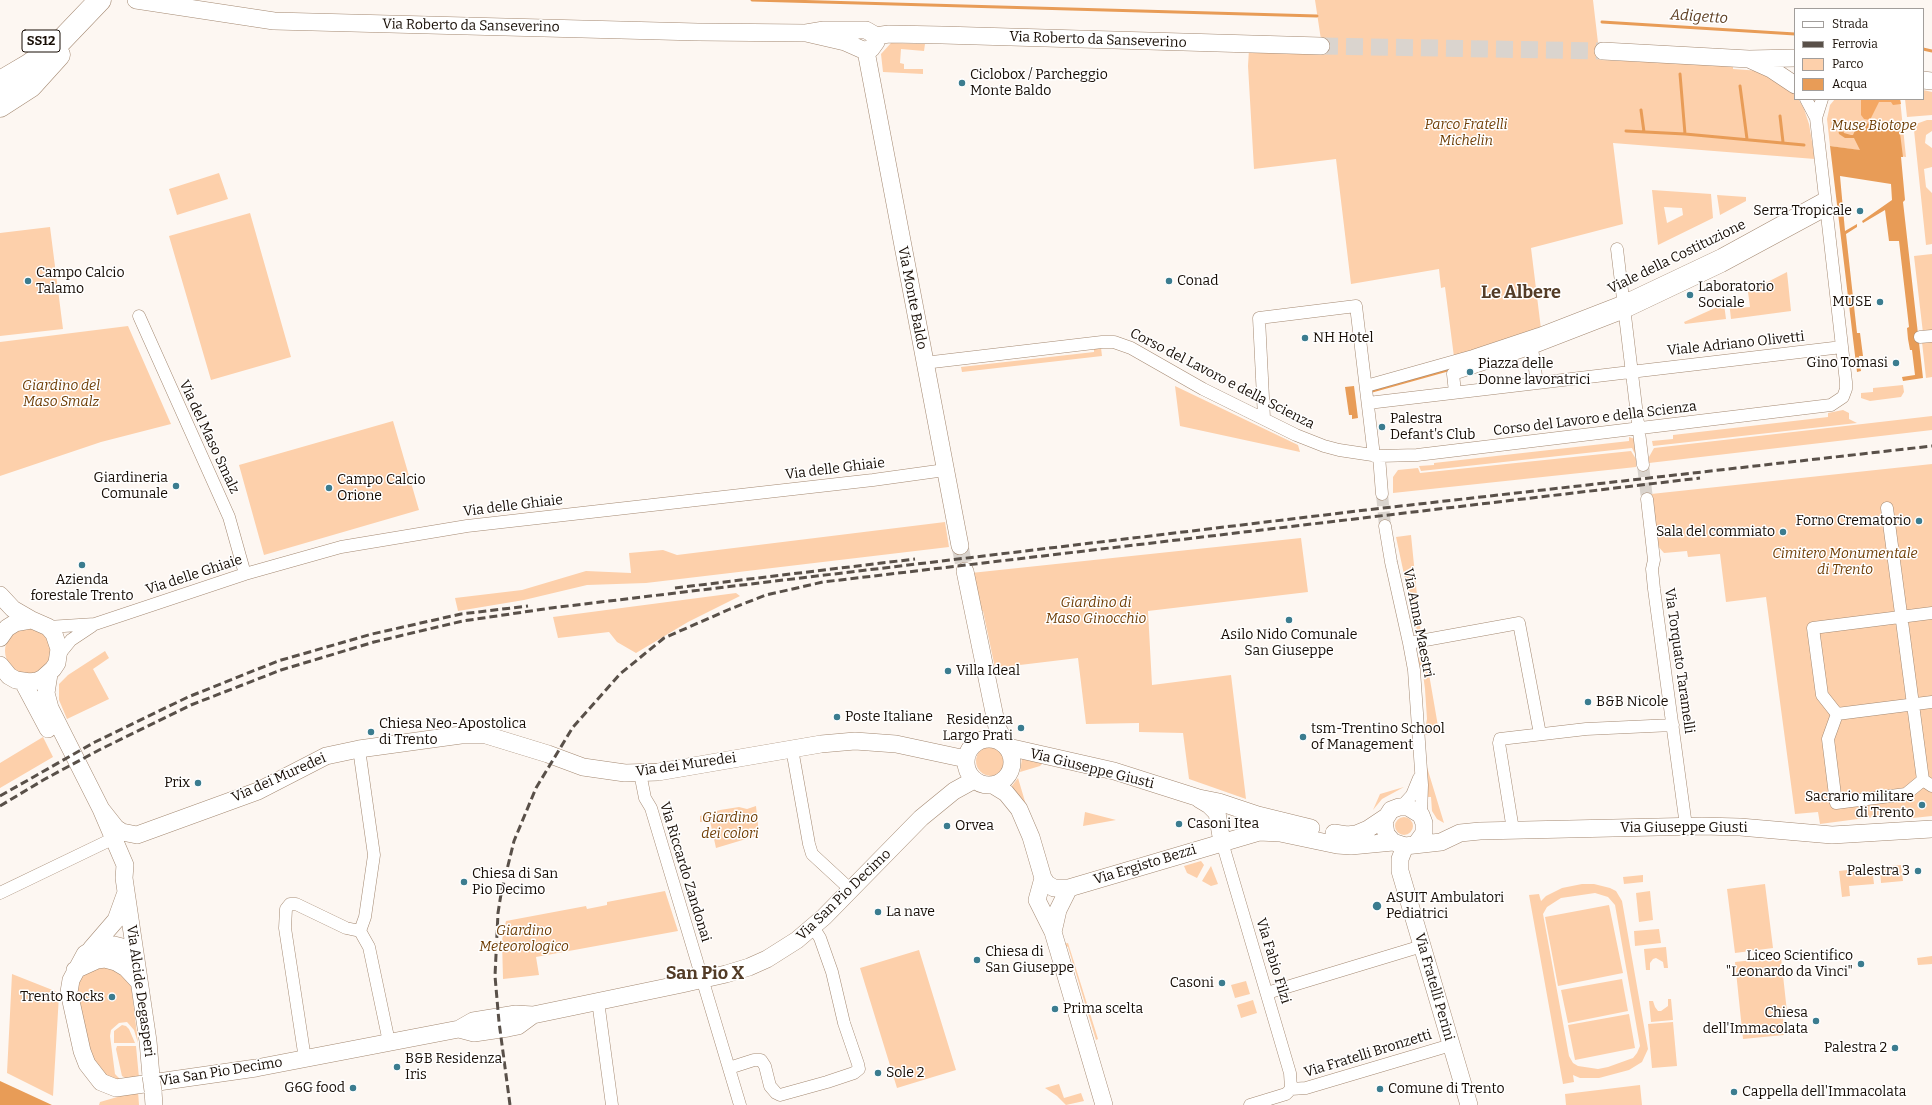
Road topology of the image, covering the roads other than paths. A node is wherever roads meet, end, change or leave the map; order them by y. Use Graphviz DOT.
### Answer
graph roads {
  1 [pos="100,0"];
  2 [pos="136,0"];
  3 [pos="80,14"];
  4 [pos="866,42"];
  5 [pos="1321,46"];
  6 [pos="1603,50"];
  7 [pos="1794,58"];
  8 [pos="1749,60"];
  9 [pos="0,67"];
  10 [pos="0,82"];
  11 [pos="1794,85"];
  12 [pos="1807,100"];
  13 [pos="1822,100"];
  14 [pos="0,106"];
  15 [pos="1816,118"];
  16 [pos="1825,204"];
  17 [pos="1617,248"];
  18 [pos="1624,306"];
  19 [pos="139,316"];
  20 [pos="1537,342"];
  21 [pos="1842,347"];
  22 [pos="924,363"];
  23 [pos="1632,371"];
  24 [pos="1542,382"];
  25 [pos="1366,386"];
  26 [pos="1455,392"];
  27 [pos="1368,403"];
  28 [pos="1264,418"];
  29 [pos="1639,429"];
  30 [pos="1376,456"];
  31 [pos="1643,464"];
  32 [pos="945,470"];
  33 [pos="1382,494"];
  34 [pos="1647,499"];
  35 [pos="1887,508"];
  36 [pos="1385,526"];
  37 [pos="960,546"];
  38 [pos="965,571"];
  39 [pos="244,574"];
  40 [pos="0,595"];
  41 [pos="1932,612"];
  42 [pos="1901,616"];
  43 [pos="32,620"];
  44 [pos="95,624"];
  45 [pos="48,627"];
  46 [pos="1,634"];
  47 [pos="1409,642"];
  48 [pos="58,656"];
  49 [pos="0,665"];
  50 [pos="49,674"];
  51 [pos="13,680"];
  52 [pos="991,699"];
  53 [pos="1932,702"];
  54 [pos="1913,705"];
  55 [pos="1837,714"];
  56 [pos="1673,725"];
  57 [pos="1540,734"];
  58 [pos="981,740"];
  59 [pos="1007,747"];
  60 [pos="359,749"];
  61 [pos="792,749"];
  62 [pos="966,758"];
  63 [pos="640,774"];
  64 [pos="1420,775"];
  65 [pos="974,780"];
  66 [pos="1928,783"];
  67 [pos="994,785"];
  68 [pos="1199,798"];
  69 [pos="1402,806"];
  70 [pos="101,809"];
  71 [pos="1386,817"];
  72 [pos="1422,819"];
  73 [pos="1686,826"];
  74 [pos="1932,829"];
  75 [pos="1513,830"];
  76 [pos="1460,833"];
  77 [pos="106,842"];
  78 [pos="1222,842"];
  79 [pos="1405,844"];
  80 [pos="1043,878"];
  81 [pos="125,885"];
  82 [pos="1069,888"];
  83 [pos="851,890"];
  84 [pos="0,893"];
  85 [pos="813,927"];
  86 [pos="360,931"];
  87 [pos="1053,932"];
  88 [pos="1422,946"];
  89 [pos="90,949"];
  90 [pos="136,958"];
  91 [pos="75,970"];
  92 [pos="702,980"];
  93 [pos="139,982"];
  94 [pos="1267,993"];
  95 [pos="598,1001"];
  96 [pos="389,1042"];
  97 [pos="1451,1045"];
  98 [pos="305,1059"];
  99 [pos="729,1068"];
  100 [pos="1291,1089"];
  101 [pos="152,1090"];
  102 [pos="612,1105"];
  103 [pos="740,1105"];
  104 [pos="1104,1105"];
  105 [pos="1250,1105"];
  106 [pos="1469,1105"];
  1 -- 3 [label="highway, SS12"];
  2 -- 4 [label="street, Via Roberto da Sanseverino"];
  3 -- 9 [label="highway, SS12"];
  3 -- 10 [label="highway, SS12"];
  3 -- 14 [label="highway"];
  4 -- 5 [label="street, Via Roberto da Sanseverino"];
  4 -- 22 [label="street, Via Monte Baldo"];
  6 -- 8 [label="street"];
  7 -- 8 [label="street"];
  8 -- 11 [label="street"];
  12 -- 15 [label="street, Corso del Lavoro e della Scienza"];
  13 -- 15 [label="street, Corso del Lavoro e della Scienza"];
  15 -- 16 [label="street, Corso del Lavoro e della Scienza"];
  16 -- 18 [label="street, Viale della Costituzione"];
  16 -- 21 [label="street, Corso del Lavoro e della Scienza"];
  17 -- 18 [label="street"];
  18 -- 20 [label="street, Viale della Costituzione"];
  18 -- 23 [label="street"];
  19 -- 39 [label="street, Via del Maso Smalz"];
  20 -- 24 [label="street"];
  20 -- 25 [label="street"];
  20 -- 26 [label="street"];
  21 -- 23 [label="street, Viale Adriano Olivetti"];
  21 -- 29 [label="street, Corso del Lavoro e della Scienza"];
  22 -- 28 [label="street, Corso del Lavoro e della Scienza"];
  22 -- 32 [label="street, Via Monte Baldo"];
  23 -- 24 [label="street, Viale Adriano Olivetti"];
  23 -- 29 [label="street"];
  24 -- 26 [label="street"];
  25 -- 27 [label="street"];
  25 -- 28 [label="street"];
  26 -- 27 [label="street"];
  27 -- 30 [label="street"];
  28 -- 30 [label="street, Corso del Lavoro e della Scienza"];
  29 -- 30 [label="street, Corso del Lavoro e della Scienza"];
  29 -- 31 [label="street"];
  30 -- 33 [label="street"];
  32 -- 37 [label="street, Via Monte Baldo"];
  32 -- 39 [label="street, Via delle Ghiaie"];
  34 -- 56 [label="street, Via Torquato Taramelli"];
  35 -- 42 [label="street"];
  36 -- 47 [label="street, Via Anna Maestri"];
  38 -- 52 [label="street"];
  39 -- 44 [label="street, Via delle Ghiaie"];
  40 -- 43 [label="street"];
  41 -- 42 [label="street"];
  42 -- 54 [label="street"];
  42 -- 55 [label="street"];
  43 -- 45 [label="street"];
  43 -- 46 [label="street"];
  44 -- 45 [label="street, Via delle Ghiaie"];
  44 -- 48 [label="street, Via delle Ghiaie"];
  45 -- 48 [label="street"];
  47 -- 57 [label="street"];
  47 -- 64 [label="street, Via Anna Maestri"];
  48 -- 50 [label="street, Via Alcide Degasperi"];
  49 -- 51 [label="street"];
  50 -- 51 [label="street"];
  50 -- 70 [label="street, Via Alcide Degasperi"];
  51 -- 77 [label="street, Via Alcide Degasperi"];
  52 -- 58 [label="street"];
  52 -- 59 [label="street"];
  53 -- 54 [label="street"];
  54 -- 55 [label="street"];
  54 -- 66 [label="street"];
  55 -- 66 [label="street"];
  56 -- 57 [label="street"];
  56 -- 73 [label="street, Via Torquato Taramelli"];
  57 -- 75 [label="street"];
  58 -- 59 [label="street"];
  58 -- 62 [label="street"];
  59 -- 67 [label="street"];
  59 -- 68 [label="street, Via Giuseppe Giusti"];
  60 -- 63 [label="street, Via dei Muredei"];
  60 -- 70 [label="street, Via dei Muredei"];
  60 -- 86 [label="street"];
  61 -- 62 [label="street, Via dei Muredei"];
  61 -- 63 [label="street, Via dei Muredei"];
  61 -- 83 [label="street"];
  62 -- 65 [label="street"];
  63 -- 92 [label="street, Via Riccardo Zandonai"];
  64 -- 69 [label="street, Via Anna Maestri"];
  64 -- 72 [label="street, Via Anna Maestri"];
  65 -- 67 [label="street"];
  65 -- 83 [label="street, Via San Pio Decimo"];
  67 -- 80 [label="street"];
  68 -- 71 [label="street, Via Giuseppe Giusti"];
  68 -- 78 [label="street, Via Giuseppe Giusti"];
  69 -- 71 [label="street, Via Giuseppe Giusti"];
  69 -- 72 [label="street, Via Giuseppe Giusti"];
  70 -- 81 [label="street, Via Alcide Degasperi"];
  71 -- 79 [label="street"];
  72 -- 76 [label="street, Via Giuseppe Giusti"];
  72 -- 79 [label="street"];
  73 -- 74 [label="street, Via Giuseppe Giusti"];
  73 -- 75 [label="street, Via Giuseppe Giusti"];
  75 -- 76 [label="street, Via Giuseppe Giusti"];
  76 -- 79 [label="street, Via Giuseppe Giusti"];
  77 -- 81 [label="street, Via Alcide Degasperi"];
  77 -- 84 [label="street"];
  78 -- 79 [label="street, Via Giuseppe Giusti"];
  78 -- 82 [label="street, Via Ergisto Bezzi"];
  78 -- 94 [label="street, Via Fabio Filzi"];
  79 -- 88 [label="street, Via Fratelli Perini"];
  80 -- 82 [label="street, Via Ergisto Bezzi"];
  80 -- 87 [label="street"];
  81 -- 89 [label="street, Via San Pio Decimo"];
  81 -- 90 [label="street, Via Alcide Degasperi"];
  82 -- 87 [label="street"];
  83 -- 85 [label="street, Via San Pio Decimo"];
  85 -- 92 [label="street, Via San Pio Decimo"];
  85 -- 99 [label="street"];
  86 -- 96 [label="street"];
  86 -- 98 [label="street"];
  87 -- 104 [label="street"];
  88 -- 94 [label="street"];
  88 -- 97 [label="street, Via Fratelli Perini"];
  89 -- 90 [label="street"];
  89 -- 91 [label="street, Via San Pio Decimo"];
  90 -- 93 [label="street, Via Alcide Degasperi"];
  91 -- 93 [label="street"];
  91 -- 98 [label="street, Via San Pio Decimo"];
  92 -- 95 [label="street, Via San Pio Decimo"];
  92 -- 99 [label="street, Via Riccardo Zandonai"];
  93 -- 101 [label="street, Via Alcide Degasperi"];
  94 -- 100 [label="street, Via Fabio Filzi"];
  95 -- 96 [label="street, Via San Pio Decimo"];
  95 -- 102 [label="street"];
  96 -- 98 [label="street, Via San Pio Decimo"];
  97 -- 100 [label="street, Via Fratelli Bronzetti"];
  97 -- 106 [label="street, Via Fratelli Perini"];
  99 -- 103 [label="street, Via Riccardo Zandonai"];
  100 -- 105 [label="street, Via Fratelli Bronzetti"];
}
